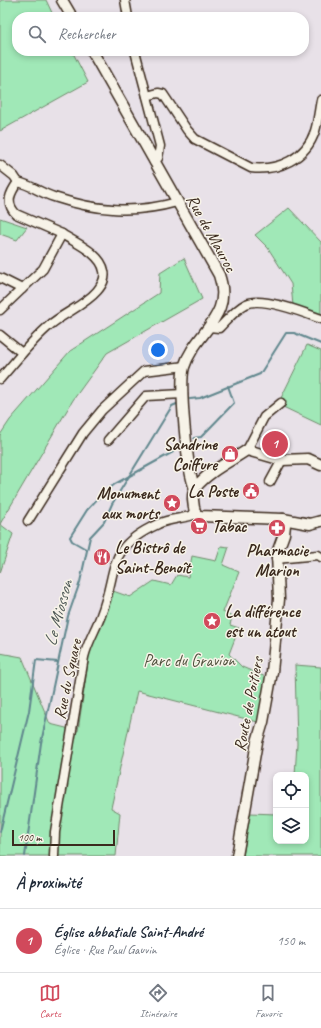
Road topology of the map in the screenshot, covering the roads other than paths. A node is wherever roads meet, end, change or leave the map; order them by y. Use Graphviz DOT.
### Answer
graph roads {
  1 [pos="62,0"];
  2 [pos="125,0"];
  3 [pos="69,12"];
  4 [pos="127,12"];
  5 [pos="95,56"];
  6 [pos="136,56"];
  7 [pos="147,96"];
  8 [pos="321,100"];
  9 [pos="154,162"];
  10 [pos="0,165"];
  11 [pos="18,182"];
  12 [pos="177,202"];
  13 [pos="62,234"];
  14 [pos="0,278"];
  15 [pos="22,289"];
  16 [pos="0,310"];
  17 [pos="321,319"];
  18 [pos="209,327"];
  19 [pos="0,335"];
  20 [pos="22,353"];
  21 [pos="185,366"];
  22 [pos="0,379"];
  23 [pos="183,394"];
  24 [pos="281,403"];
  25 [pos="108,440"];
  26 [pos="247,450"];
  27 [pos="282,460"];
  28 [pos="321,465"];
  29 [pos="270,482"];
  30 [pos="195,488"];
  31 [pos="196,514"];
  32 [pos="283,519"];
  33 [pos="28,521"];
  34 [pos="321,521"];
  35 [pos="302,523"];
  36 [pos="284,534"];
  37 [pos="321,557"];
  38 [pos="276,560"];
  39 [pos="54,856"];
  40 [pos="237,856"];
  1 -- 3 [label="street"];
  2 -- 4 [label="street"];
  5 -- 9 [label="street, Rue de Mauroc"];
  6 -- 7 [label="street"];
  7 -- 8 [label="street"];
  7 -- 9 [label="street"];
  9 -- 12 [label="street, Rue de Mauroc"];
  10 -- 11 [label="street"];
  11 -- 12 [label="street"];
  11 -- 13 [label="street"];
  12 -- 18 [label="street, Rue de Mauroc"];
  13 -- 15 [label="street"];
  13 -- 20 [label="street"];
  14 -- 15 [label="street"];
  15 -- 16 [label="street"];
  17 -- 18 [label="street"];
  18 -- 21 [label="street, Rue de Mauroc"];
  19 -- 20 [label="street"];
  20 -- 22 [label="street"];
  21 -- 23 [label="street, Rue de Mauroc"];
  21 -- 33 [label="street"];
  23 -- 25 [label="street"];
  23 -- 30 [label="street, Rue de Mauroc"];
  24 -- 26 [label="street"];
  26 -- 27 [label="street"];
  26 -- 30 [label="street"];
  27 -- 28 [label="street"];
  27 -- 29 [label="street"];
  30 -- 31 [label="street, Rue de Mauroc"];
  31 -- 32 [label="street"];
  31 -- 39 [label="street, Rue du Square"];
  32 -- 35 [label="street"];
  32 -- 36 [label="street, Route de Poitiers"];
  34 -- 35 [label="street"];
  35 -- 36 [label="street"];
  36 -- 38 [label="street, Route de Poitiers"];
  37 -- 38 [label="street"];
  38 -- 40 [label="street, Route de Poitiers"];
}
